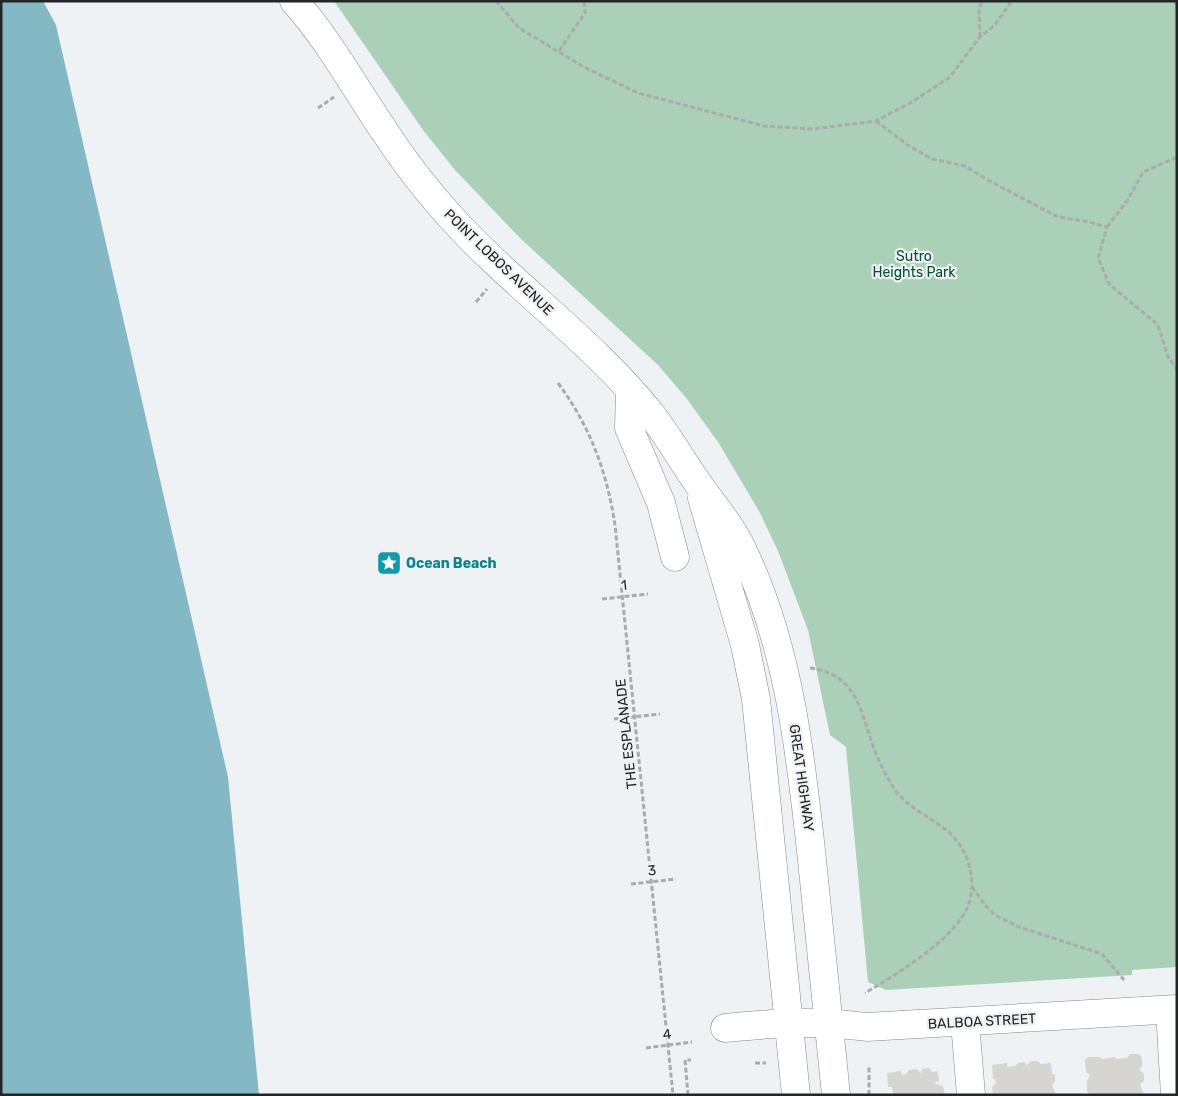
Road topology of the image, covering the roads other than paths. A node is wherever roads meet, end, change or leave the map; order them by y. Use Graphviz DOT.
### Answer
graph roads {
  1 [pos="294,1"];
  2 [pos="630,390"];
  3 [pos="697,482"];
  4 [pos="675,557"];
  5 [pos="1173,1009"];
  6 [pos="788,1021"];
  7 [pos="829,1022"];
  8 [pos="965,1022"];
  9 [pos="725,1028"];
  10 [pos="796,1095"];
  11 [pos="836,1095"];
  12 [pos="972,1095"];
  13 [pos="1175,1095"];
  1 -- 2 [label="main road, POINT LOBOS AVENUE"];
  2 -- 3 [label="main road, GREAT HIGHWAY"];
  2 -- 4 [label="main road"];
  3 -- 6 [label="main road, GREAT HIGHWAY"];
  3 -- 7 [label="main road, GREAT HIGHWAY"];
  5 -- 8 [label="main road, BALBOA STREET"];
  5 -- 13 [label="main road"];
  6 -- 7 [label="main road, BALBOA STREET"];
  6 -- 9 [label="main road, BALBOA STREET"];
  6 -- 10 [label="main road, GREAT HIGHWAY"];
  7 -- 8 [label="main road, BALBOA STREET"];
  7 -- 11 [label="main road, GREAT HIGHWAY"];
  8 -- 12 [label="main road"];
}
